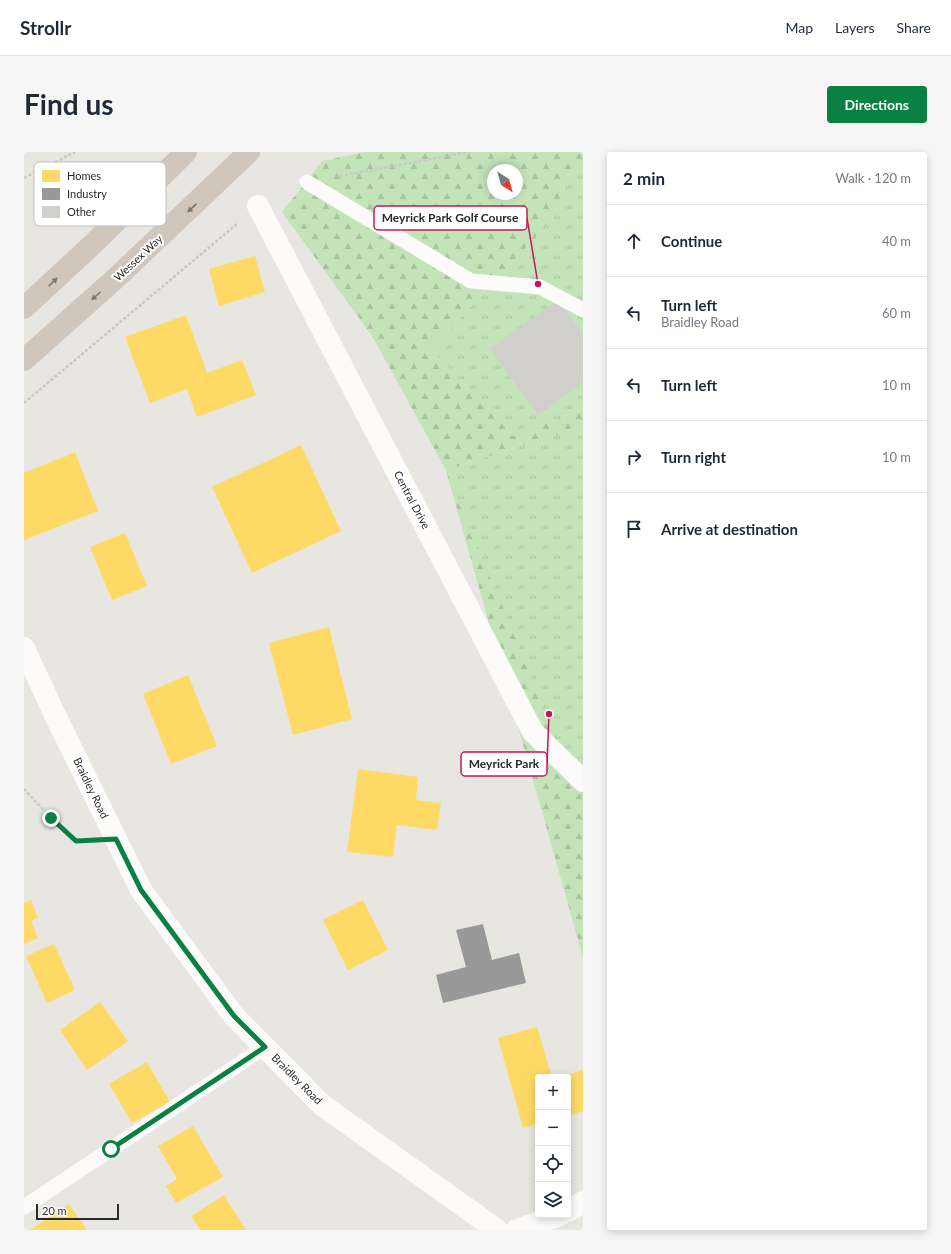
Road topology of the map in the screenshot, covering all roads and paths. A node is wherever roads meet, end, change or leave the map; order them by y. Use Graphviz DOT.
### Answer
graph roads {
  1 [pos="75,152"];
  2 [pos="186,152"];
  3 [pos="249,152"];
  4 [pos="469,152"];
  5 [pos="55,162"];
  6 [pos="166,172"];
  7 [pos="34,173"];
  8 [pos="24,178"];
  9 [pos="307,182"];
  10 [pos="258,206"];
  11 [pos="111,226"];
  12 [pos="24,308"];
  13 [pos="583,310"];
  14 [pos="24,360"];
  15 [pos="24,404"];
  16 [pos="24,648"];
  17 [pos="583,781"];
  18 [pos="24,789"];
  19 [pos="116,839"];
  20 [pos="265,1047"];
  21 [pos="583,1202"];
  22 [pos="24,1207"];
  23 [pos="571,1209"];
  24 [pos="551,1218"];
  25 [pos="497,1230"];
  26 [pos="517,1230"];
  1 -- 5 [label="path"];
  6 -- 2 [label="highway, one-way"];
  3 -- 14 [label="highway, Wessex Way, one-way"];
  4 -- 9 [label="path"];
  7 -- 8 [label="path"];
  9 -- 13 [label="lane"];
  10 -- 15 [label="path"];
  10 -- 17 [label="street, Central Drive"];
  12 -- 11 [label="highway, one-way"];
  16 -- 19 [label="street, Braidley Road"];
  18 -- 19 [label="path"];
  19 -- 20 [label="street, Braidley Road"];
  20 -- 22 [label="lane"];
  20 -- 25 [label="street, Braidley Road"];
  21 -- 23 [label="street"];
  24 -- 26 [label="street"];
}
